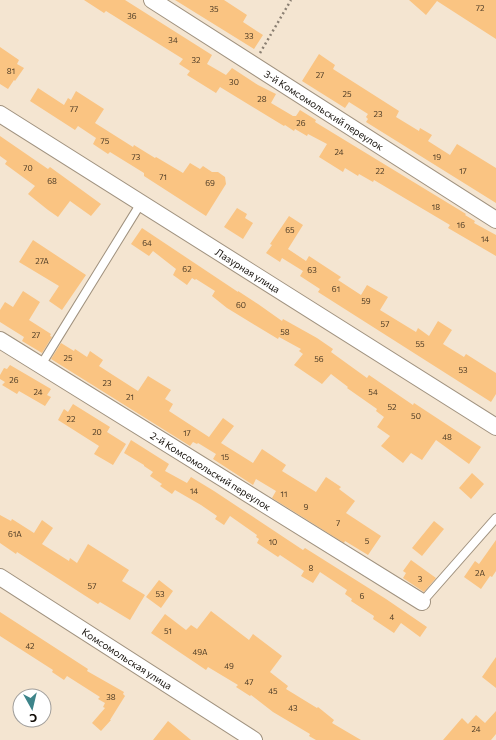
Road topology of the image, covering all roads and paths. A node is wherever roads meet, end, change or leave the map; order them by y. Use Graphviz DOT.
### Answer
graph roads {
  1 [pos="152,0"];
  2 [pos="291,0"];
  3 [pos="253,66"];
  4 [pos="0,114"];
  5 [pos="141,203"];
  6 [pos="496,220"];
  7 [pos="0,340"];
  8 [pos="41,365"];
  9 [pos="496,427"];
  10 [pos="496,518"];
  11 [pos="0,577"];
  12 [pos="422,602"];
  13 [pos="254,740"];
  1 -- 3 [label="street, 3-й Комсомольский переулок"];
  2 -- 3 [label="path"];
  3 -- 6 [label="street, 3-й Комсомольский переулок"];
  4 -- 5 [label="street, Лазурная улица"];
  5 -- 8 [label="lane"];
  5 -- 9 [label="street, Лазурная улица"];
  7 -- 8 [label="street, 2-й Комсомольский переулок"];
  8 -- 12 [label="street, 2-й Комсомольский переулок"];
  10 -- 12 [label="lane"];
  11 -- 13 [label="street, Комсомольская улица"];
}
